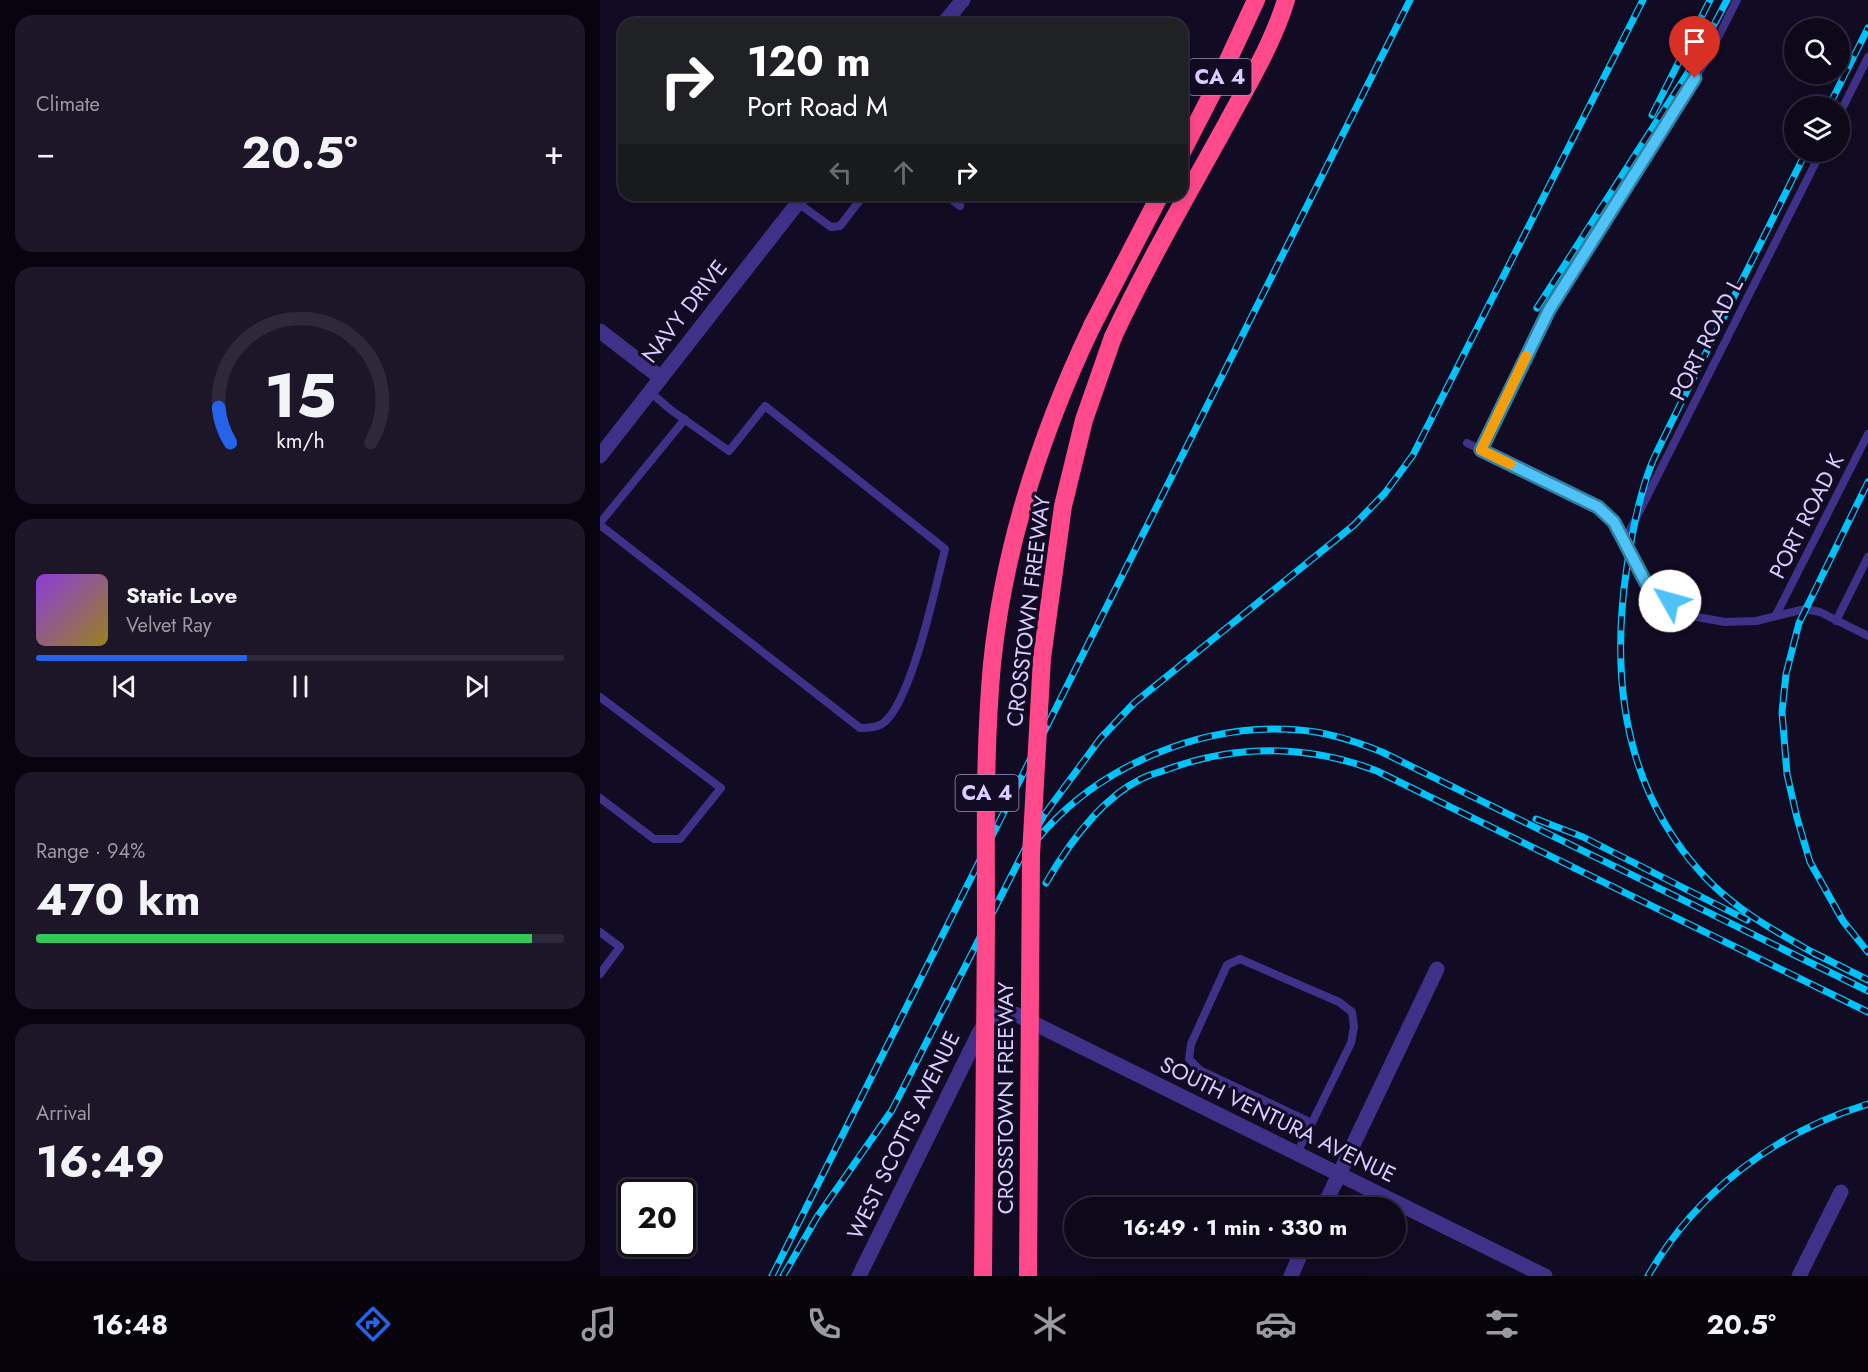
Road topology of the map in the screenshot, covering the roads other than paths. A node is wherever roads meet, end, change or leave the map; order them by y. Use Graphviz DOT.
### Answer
graph roads {
  1 [pos="963,0"];
  2 [pos="1256,0"];
  3 [pos="1286,0"];
  4 [pos="1737,0"];
  5 [pos="949,18"];
  6 [pos="1868,57"];
  7 [pos="1848,96"];
  8 [pos="1188,140"];
  9 [pos="1816,162"];
  10 [pos="1188,194"];
  11 [pos="799,201"];
  12 [pos="803,201"];
  13 [pos="859,201"];
  14 [pos="954,201"];
  15 [pos="1157,201"];
  16 [pos="1184,201"];
  17 [pos="960,206"];
  18 [pos="600,331"];
  19 [pos="661,378"];
  20 [pos="650,392"];
  21 [pos="685,420"];
  22 [pos="1868,434"];
  23 [pos="1467,443"];
  24 [pos="1481,450"];
  25 [pos="600,456"];
  26 [pos="600,524"];
  27 [pos="1624,542"];
  28 [pos="1868,557"];
  29 [pos="1776,615"];
  30 [pos="1836,621"];
  31 [pos="1868,636"];
  32 [pos="600,697"];
  33 [pos="600,798"];
  34 [pos="600,932"];
  35 [pos="1437,969"];
  36 [pos="600,974"];
  37 [pos="991,1016"];
  38 [pos="1312,1123"];
  39 [pos="1297,1153"];
  40 [pos="1338,1174"];
  41 [pos="1840,1192"];
  42 [pos="1328,1197"];
  43 [pos="1299,1257"];
  44 [pos="859,1276"];
  45 [pos="982,1276"];
  46 [pos="1028,1276"];
  47 [pos="1291,1276"];
  48 [pos="1545,1276"];
  49 [pos="1799,1276"];
  1 -- 5 [label="street"];
  2 -- 8 [label="highway, CA 4"];
  3 -- 10 [label="highway, CROSSTOWN FREEWAY / CA 4, bridge"];
  4 -- 24 [label="lane"];
  6 -- 7 [label="lane"];
  9 -- 27 [label="lane, PORT ROAD L"];
  11 -- 19 [label="street, NAVY DRIVE"];
  12 -- 13 [label="lane"];
  14 -- 17 [label="lane"];
  15 -- 45 [label="highway, CROSSTOWN FREEWAY / CA 4, bridge"];
  16 -- 46 [label="highway, CROSSTOWN FREEWAY / CA 4, bridge"];
  18 -- 19 [label="street"];
  19 -- 20 [label="street, NAVY DRIVE"];
  20 -- 21 [label="lane"];
  20 -- 25 [label="street, NAVY DRIVE"];
  21 -- 26 [label="lane"];
  21 -- 26 [label="lane"];
  22 -- 29 [label="lane, PORT ROAD K"];
  23 -- 24 [label="lane"];
  24 -- 27 [label="lane"];
  27 -- 29 [label="lane"];
  28 -- 30 [label="lane"];
  29 -- 30 [label="lane"];
  30 -- 31 [label="lane"];
  32 -- 33 [label="lane"];
  34 -- 36 [label="lane"];
  35 -- 40 [label="street"];
  37 -- 39 [label="street, SOUTH VENTURA AVENUE"];
  37 -- 44 [label="street, WEST SCOTTS AVENUE"];
  38 -- 38 [label="lane"];
  38 -- 39 [label="lane"];
  39 -- 40 [label="street, SOUTH VENTURA AVENUE"];
  40 -- 42 [label="street"];
  40 -- 48 [label="street, SOUTH VENTURA AVENUE"];
  41 -- 49 [label="street"];
  43 -- 47 [label="street"];
}
